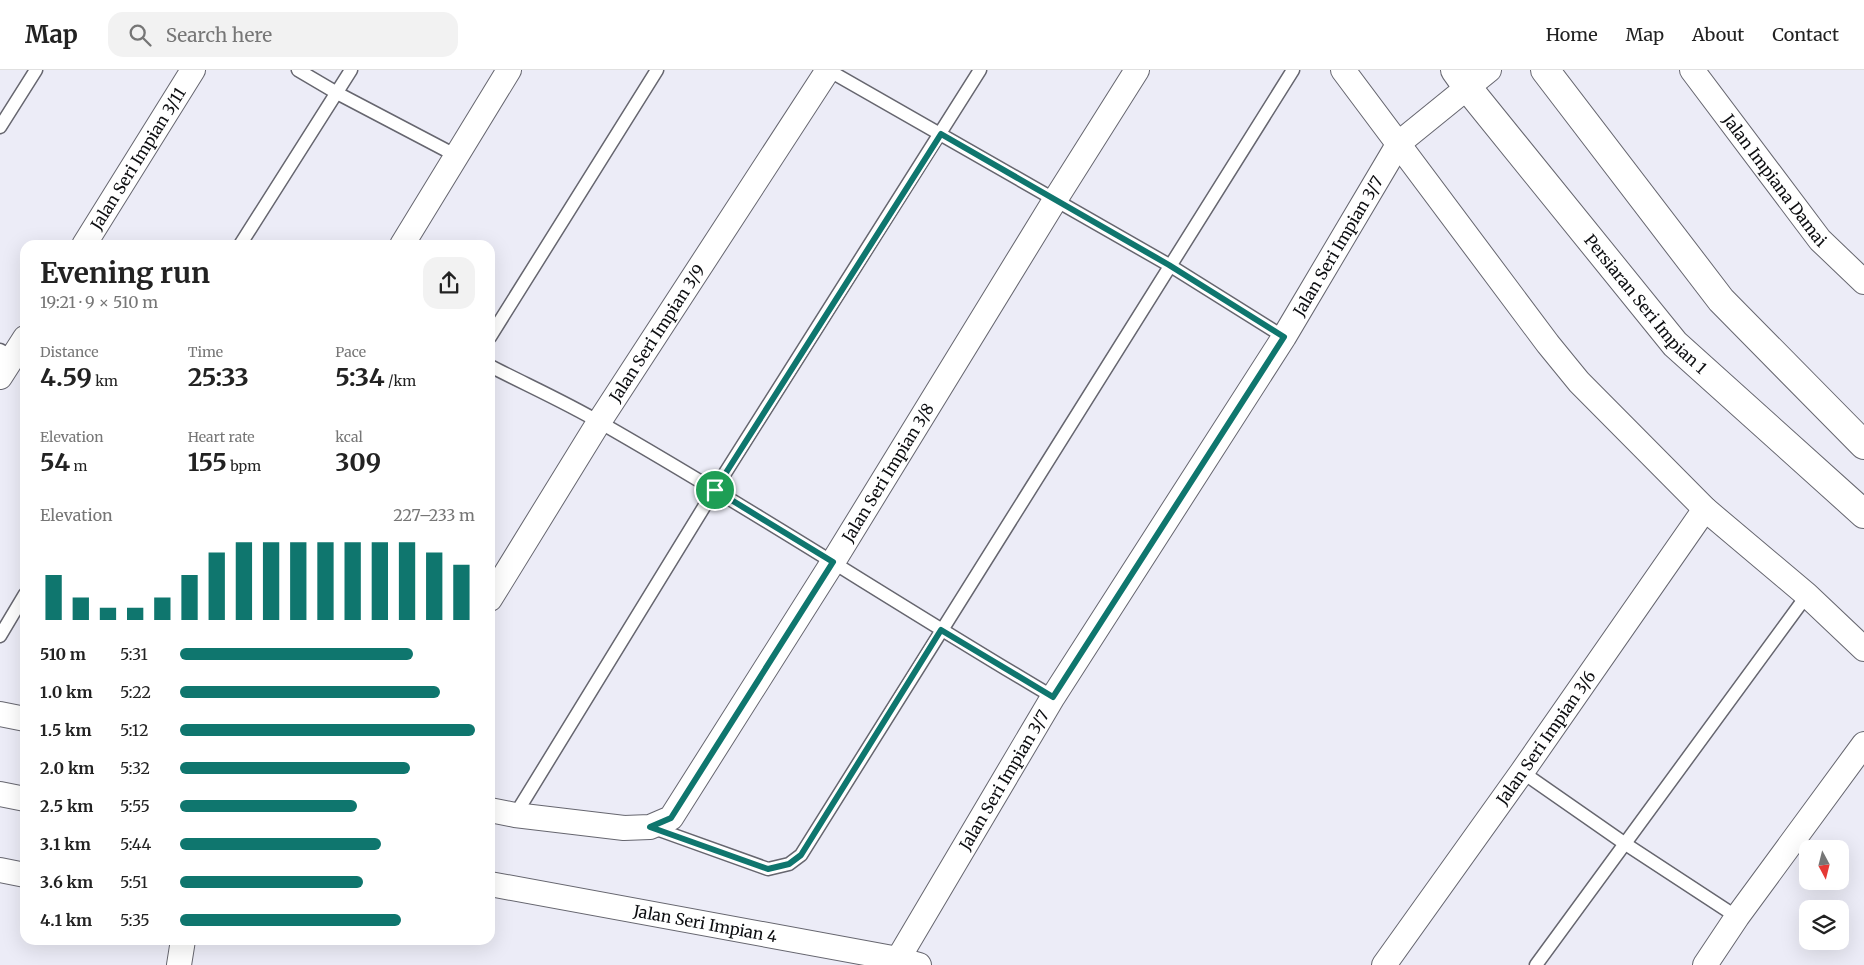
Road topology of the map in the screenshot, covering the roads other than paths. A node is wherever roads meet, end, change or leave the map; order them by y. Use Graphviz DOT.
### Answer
graph roads {
  1 [pos="36,70"];
  2 [pos="193,70"];
  3 [pos="298,70"];
  4 [pos="352,70"];
  5 [pos="509,70"];
  6 [pos="658,70"];
  7 [pos="828,70"];
  8 [pos="980,70"];
  9 [pos="1138,70"];
  10 [pos="1292,70"];
  11 [pos="1343,70"];
  12 [pos="1489,70"];
  13 [pos="1544,70"];
  14 [pos="1692,70"];
  15 [pos="1461,78"];
  16 [pos="337,93"];
  17 [pos="0,127"];
  18 [pos="941,134"];
  19 [pos="1399,143"];
  20 [pos="457,156"];
  21 [pos="1055,200"];
  22 [pos="87,240"];
  23 [pos="243,240"];
  24 [pos="405,240"];
  25 [pos="1169,265"];
  26 [pos="1864,282"];
  27 [pos="495,329"];
  28 [pos="1284,337"];
  29 [pos="16,352"];
  30 [pos="495,369"];
  31 [pos="0,377"];
  32 [pos="599,422"];
  33 [pos="1864,445"];
  34 [pos="715,490"];
  35 [pos="1705,509"];
  36 [pos="1864,514"];
  37 [pos="833,562"];
  38 [pos="495,591"];
  39 [pos="1807,595"];
  40 [pos="20,602"];
  41 [pos="941,630"];
  42 [pos="0,636"];
  43 [pos="1864,648"];
  44 [pos="1053,697"];
  45 [pos="0,714"];
  46 [pos="20,718"];
  47 [pos="1864,744"];
  48 [pos="1522,772"];
  49 [pos="0,794"];
  50 [pos="20,798"];
  51 [pos="495,811"];
  52 [pos="515,815"];
  53 [pos="650,827"];
  54 [pos="1624,843"];
  55 [pos="0,870"];
  56 [pos="20,874"];
  57 [pos="495,885"];
  58 [pos="1737,917"];
  59 [pos="182,945"];
  60 [pos="909,962"];
  61 [pos="179,965"];
  62 [pos="1384,965"];
  63 [pos="1536,965"];
  64 [pos="1705,965"];
  1 -- 17 [label="lane"];
  2 -- 22 [label="street, Jalan Seri Impian 3/11"];
  3 -- 16 [label="lane"];
  4 -- 16 [label="lane"];
  5 -- 20 [label="street"];
  6 -- 27 [label="lane"];
  7 -- 18 [label="lane"];
  7 -- 32 [label="street, Jalan Seri Impian 3/9"];
  8 -- 18 [label="lane"];
  9 -- 21 [label="street, Jalan Seri Impian 3/8"];
  10 -- 25 [label="lane"];
  11 -- 19 [label="street"];
  12 -- 15 [label="street, Jalan Seri Impian 3/7"];
  13 -- 33 [label="street"];
  14 -- 26 [label="street, Jalan Impiana Damai"];
  15 -- 19 [label="street, Jalan Seri Impian 3/7"];
  15 -- 36 [label="street, Persiaran Seri Impian 1"];
  16 -- 20 [label="lane"];
  16 -- 23 [label="lane"];
  18 -- 21 [label="lane"];
  18 -- 34 [label="lane"];
  19 -- 28 [label="street, Jalan Seri Impian 3/7"];
  19 -- 35 [label="street"];
  20 -- 24 [label="street"];
  21 -- 25 [label="lane"];
  21 -- 37 [label="street, Jalan Seri Impian 3/8"];
  25 -- 28 [label="lane"];
  25 -- 41 [label="lane"];
  28 -- 44 [label="street, Jalan Seri Impian 3/7"];
  29 -- 31 [label="street"];
  30 -- 32 [label="lane"];
  32 -- 34 [label="lane"];
  32 -- 38 [label="street, Jalan Seri Impian 3/9"];
  34 -- 37 [label="lane"];
  34 -- 52 [label="lane"];
  35 -- 39 [label="street"];
  35 -- 48 [label="street, Jalan Seri Impian 3/6"];
  37 -- 41 [label="lane"];
  37 -- 53 [label="street, Jalan Seri Impian 3/8"];
  39 -- 43 [label="street"];
  39 -- 54 [label="lane"];
  40 -- 42 [label="lane"];
  41 -- 44 [label="lane"];
  41 -- 53 [label="lane"];
  44 -- 60 [label="street, Jalan Seri Impian 3/7"];
  45 -- 46 [label="street"];
  47 -- 58 [label="street"];
  48 -- 54 [label="lane"];
  48 -- 62 [label="street, Jalan Seri Impian 3/6"];
  49 -- 50 [label="street"];
  51 -- 52 [label="street, Jalan Seri Impian 3/8"];
  52 -- 53 [label="street, Jalan Seri Impian 3/8"];
  54 -- 58 [label="lane"];
  54 -- 63 [label="lane"];
  55 -- 56 [label="street"];
  57 -- 60 [label="street, Jalan Seri Impian 4"];
  58 -- 64 [label="street"];
  59 -- 61 [label="street"];
}
